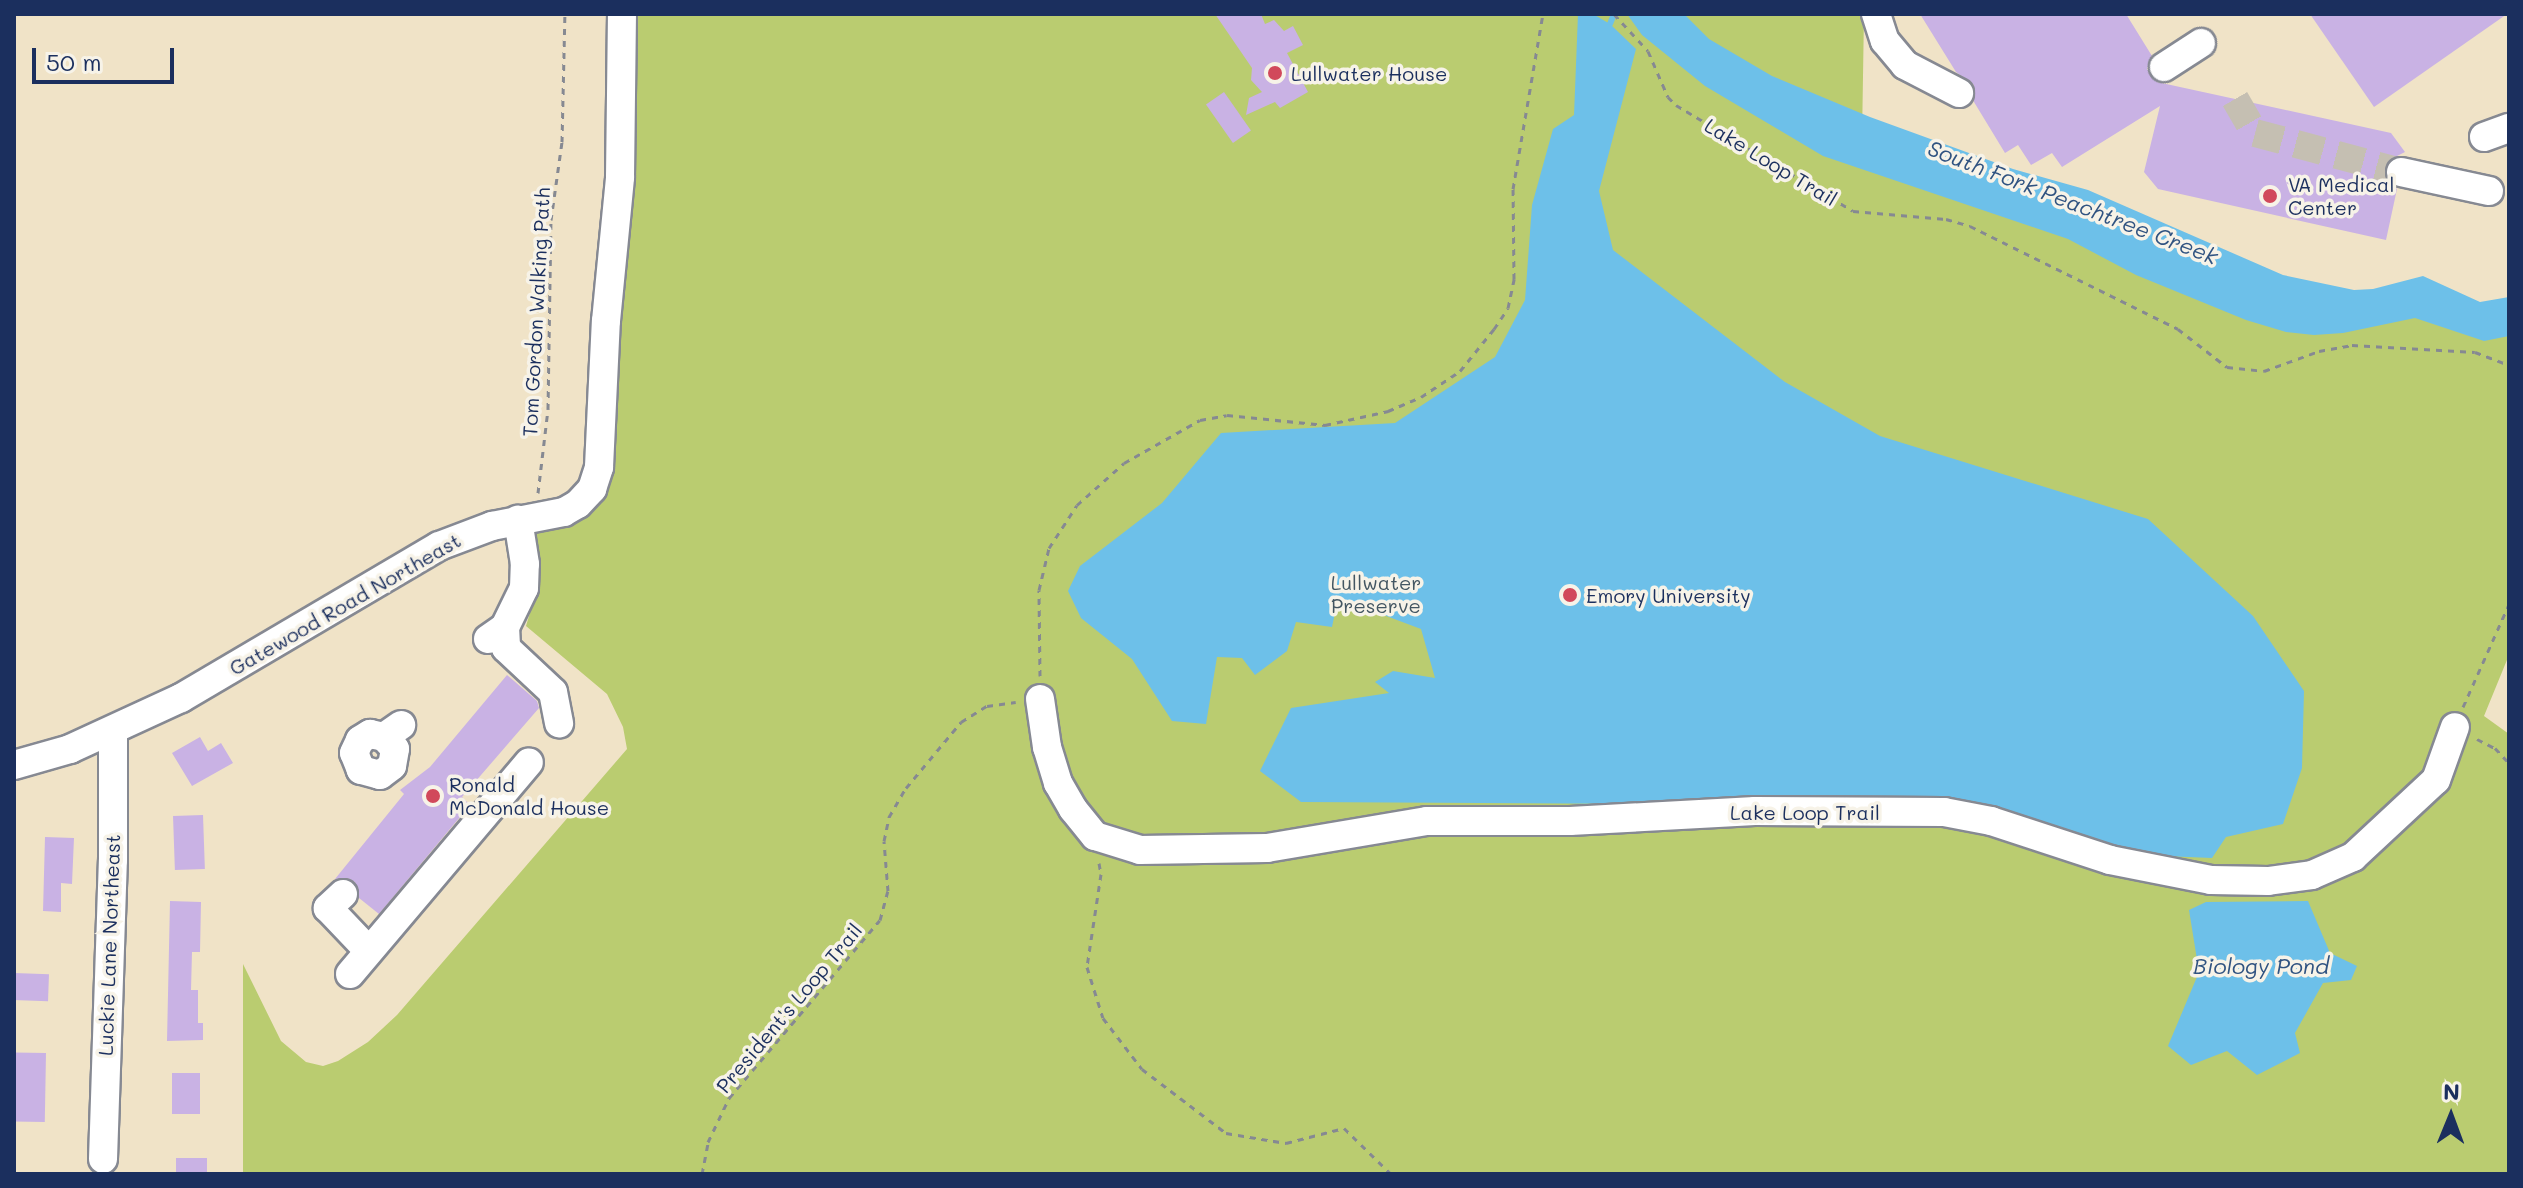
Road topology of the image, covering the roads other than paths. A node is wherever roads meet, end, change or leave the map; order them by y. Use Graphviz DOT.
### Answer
graph roads {
  1 [pos="622,14"];
  2 [pos="1876,14"];
  3 [pos="2201,43"];
  4 [pos="2164,67"];
  5 [pos="1959,93"];
  6 [pos="2401,172"];
  7 [pos="2489,191"];
  8 [pos="527,518"];
  9 [pos="1040,699"];
  10 [pos="559,723"];
  11 [pos="2455,727"];
  12 [pos="113,731"];
  13 [pos="529,762"];
  14 [pos="14,765"];
  15 [pos="343,894"];
  16 [pos="369,951"];
  17 [pos="350,974"];
  18 [pos="103,1159"];
  1 -- 8 [label="street, Gatewood Road Northeast"];
  2 -- 5 [label="street"];
  3 -- 4 [label="street"];
  6 -- 7 [label="street"];
  8 -- 10 [label="street"];
  8 -- 12 [label="street, Gatewood Road Northeast"];
  9 -- 11 [label="street, Lake Loop Trail"];
  12 -- 14 [label="street, Gatewood Road Northeast"];
  12 -- 18 [label="street, Luckie Lane Northeast"];
  13 -- 16 [label="street"];
  15 -- 16 [label="street"];
  16 -- 17 [label="street"];
}
